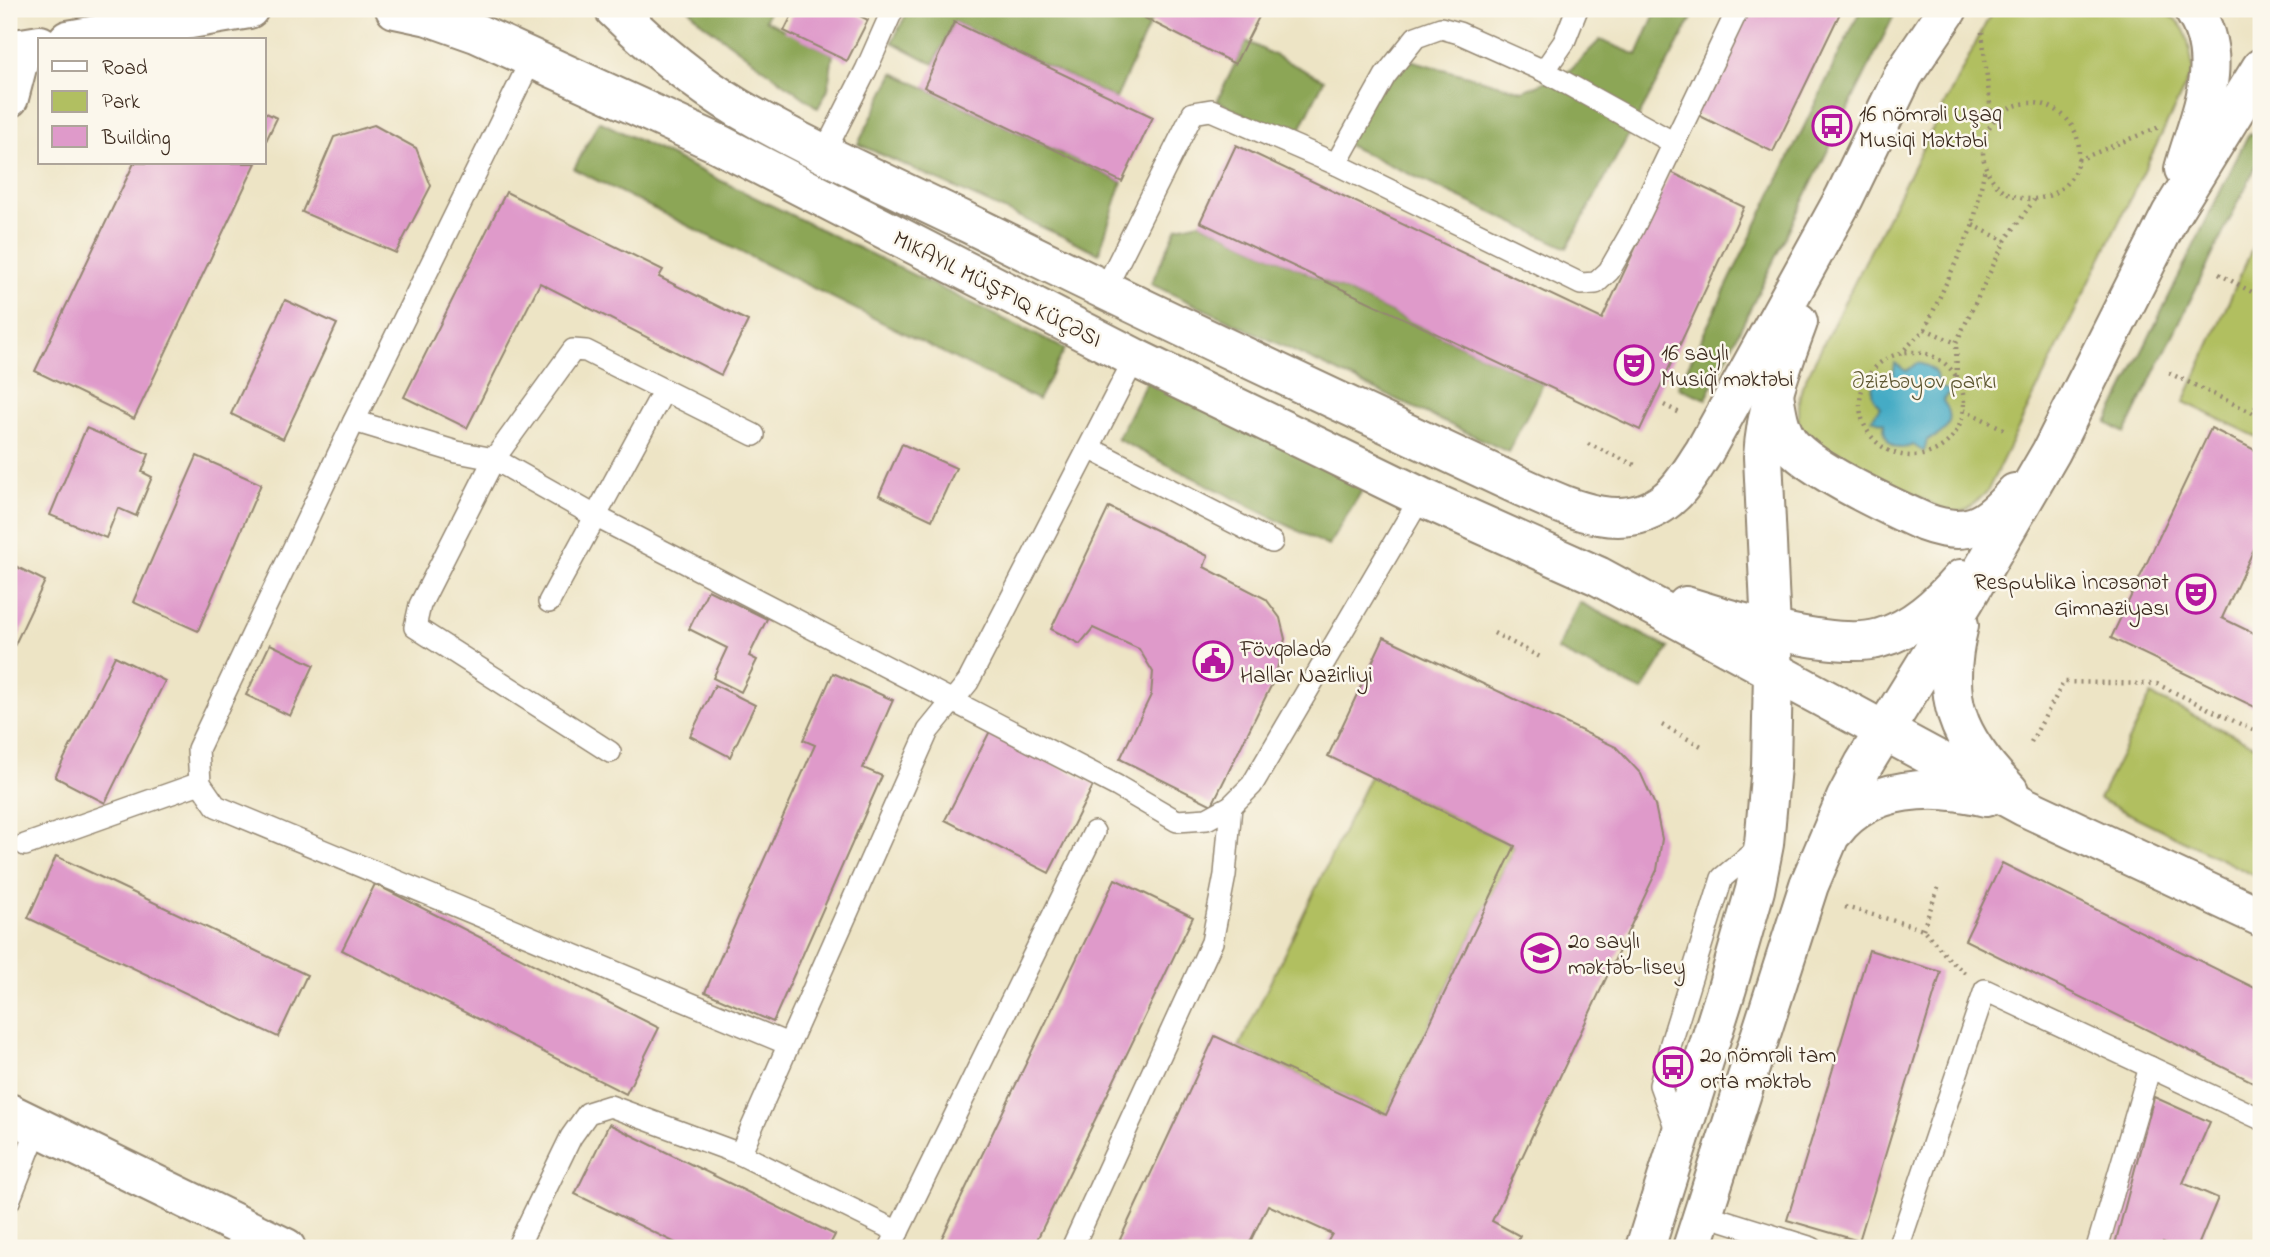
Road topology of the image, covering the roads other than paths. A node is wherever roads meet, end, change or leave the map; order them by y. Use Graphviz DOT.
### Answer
graph roads {
  1 [pos="249,9"];
  2 [pos="395,9"];
  3 [pos="614,9"];
  4 [pos="892,9"];
  5 [pos="1577,9"];
  6 [pos="1738,9"];
  7 [pos="1937,9"];
  8 [pos="1948,9"];
  9 [pos="2193,11"];
  10 [pos="80,38"];
  11 [pos="24,48"];
  12 [pos="532,58"];
  13 [pos="2261,68"];
  14 [pos="1544,71"];
  15 [pos="1904,74"];
  16 [pos="9,98"];
  17 [pos="1674,143"];
  18 [pos="824,153"];
  19 [pos="1336,164"];
  20 [pos="1844,198"];
  21 [pos="2171,215"];
  22 [pos="1104,290"];
  23 [pos="1135,358"];
  24 [pos="1773,388"];
  25 [pos="664,390"];
  26 [pos="354,421"];
  27 [pos="754,435"];
  28 [pos="1089,448"];
  29 [pos="2051,452"];
  30 [pos="494,459"];
  31 [pos="1422,497"];
  32 [pos="595,516"];
  33 [pos="2012,520"];
  34 [pos="1272,542"];
  35 [pos="1598,576"];
  36 [pos="1965,600"];
  37 [pos="549,602"];
  38 [pos="1770,628"];
  39 [pos="1773,672"];
  40 [pos="953,701"];
  41 [pos="1884,732"];
  42 [pos="610,752"];
  43 [pos="200,783"];
  44 [pos="1231,806"];
  45 [pos="2025,807"];
  46 [pos="1094,832"];
  47 [pos="1827,840"];
  48 [pos="24,845"];
  49 [pos="2261,917"];
  50 [pos="788,1044"];
  51 [pos="2150,1067"];
  52 [pos="2261,1119"];
  53 [pos="23,1120"];
  54 [pos="740,1154"];
  55 [pos="9,1201"];
  56 [pos="1698,1231"];
  57 [pos="894,1240"];
  58 [pos="286,1248"];
  59 [pos="517,1248"];
  60 [pos="1072,1248"];
  61 [pos="1645,1248"];
  62 [pos="1812,1248"];
  63 [pos="1898,1248"];
  64 [pos="2097,1248"];
  1 -- 10 [label="main road"];
  2 -- 12 [label="main road"];
  3 -- 18 [label="main road"];
  4 -- 18 [label="lane"];
  5 -- 14 [label="lane"];
  6 -- 17 [label="lane"];
  7 -- 15 [label="main road"];
  8 -- 15 [label="main road"];
  9 -- 21 [label="main road"];
  11 -- 16 [label="main road"];
  12 -- 23 [label="main road"];
  12 -- 26 [label="lane"];
  13 -- 21 [label="main road"];
  14 -- 17 [label="lane"];
  14 -- 19 [label="lane"];
  15 -- 20 [label="main road"];
  17 -- 19 [label="lane"];
  18 -- 22 [label="main road"];
  19 -- 22 [label="lane"];
  20 -- 22 [label="main road"];
  20 -- 24 [label="main road"];
  21 -- 29 [label="main road"];
  23 -- 28 [label="lane"];
  23 -- 31 [label="main road"];
  24 -- 29 [label="main road"];
  24 -- 38 [label="main road"];
  25 -- 27 [label="lane"];
  25 -- 30 [label="lane"];
  25 -- 32 [label="lane"];
  26 -- 30 [label="lane"];
  26 -- 43 [label="lane"];
  28 -- 34 [label="lane"];
  28 -- 40 [label="lane"];
  29 -- 33 [label="main road"];
  30 -- 32 [label="lane"];
  30 -- 42 [label="lane"];
  31 -- 35 [label="main road"];
  31 -- 44 [label="lane"];
  32 -- 37 [label="lane"];
  32 -- 40 [label="lane"];
  33 -- 36 [label="main road"];
  33 -- 38 [label="main road"];
  35 -- 38 [label="main road"];
  35 -- 39 [label="main road"];
  36 -- 41 [label="main road"];
  36 -- 45 [label="main road"];
  38 -- 39 [label="main road"];
  39 -- 41 [label="main road"];
  39 -- 61 [label="main road"];
  40 -- 44 [label="lane"];
  40 -- 50 [label="lane"];
  41 -- 45 [label="main road"];
  41 -- 47 [label="main road"];
  43 -- 48 [label="lane"];
  43 -- 50 [label="lane"];
  44 -- 60 [label="lane"];
  45 -- 47 [label="main road"];
  45 -- 49 [label="main road"];
  46 -- 57 [label="lane"];
  47 -- 56 [label="main road"];
  50 -- 54 [label="lane"];
  51 -- 52 [label="lane"];
  51 -- 63 [label="lane"];
  51 -- 64 [label="lane"];
  53 -- 55 [label="lane"];
  53 -- 58 [label="main road"];
  54 -- 57 [label="lane"];
  54 -- 59 [label="lane"];
  56 -- 62 [label="lane"];
}
